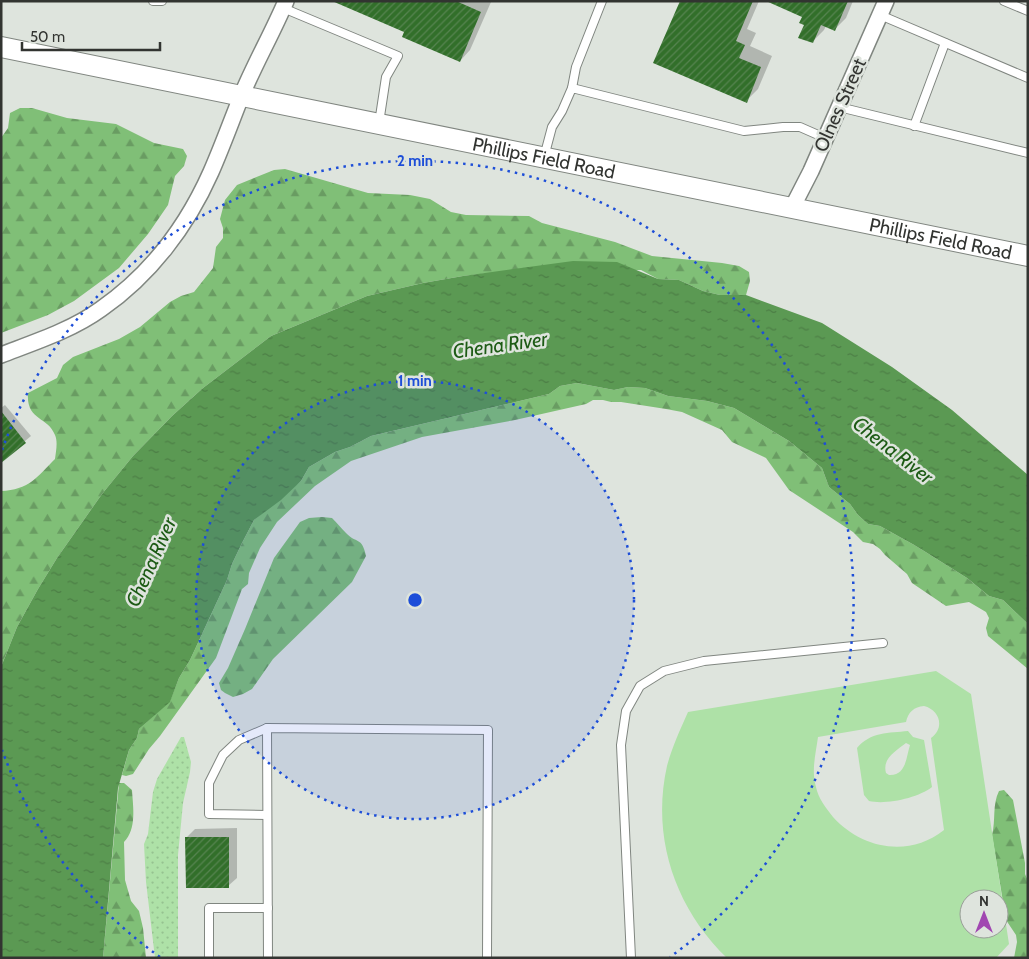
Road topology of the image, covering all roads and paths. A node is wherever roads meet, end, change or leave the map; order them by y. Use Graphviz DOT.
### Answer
graph roads {
  1 [pos="153,1"];
  2 [pos="162,1"];
  3 [pos="602,1"];
  4 [pos="886,1"];
  5 [pos="1004,1"];
  6 [pos="285,5"];
  7 [pos="1028,11"];
  8 [pos="880,16"];
  9 [pos="945,43"];
  10 [pos="1,47"];
  11 [pos="1028,78"];
  12 [pos="572,88"];
  13 [pos="242,95"];
  14 [pos="839,107"];
  15 [pos="379,123"];
  16 [pos="914,126"];
  17 [pos="825,138"];
  18 [pos="1028,153"];
  19 [pos="544,157"];
  20 [pos="792,208"];
  21 [pos="1028,256"];
  22 [pos="1,355"];
  23 [pos="883,644"];
  24 [pos="267,728"];
  25 [pos="267,815"];
  26 [pos="268,908"];
  27 [pos="209,958"];
  28 [pos="268,958"];
  29 [pos="488,958"];
  30 [pos="631,958"];
  1 -- 2 [label="lane"];
  3 -- 12 [label="lane"];
  4 -- 8 [label="street, Olnes Street"];
  5 -- 7 [label="lane"];
  6 -- 13 [label="street"];
  6 -- 15 [label="lane"];
  8 -- 9 [label="lane"];
  8 -- 14 [label="street, Olnes Street"];
  9 -- 11 [label="lane"];
  9 -- 16 [label="lane"];
  10 -- 13 [label="street, Phillips Field Road"];
  12 -- 17 [label="lane"];
  12 -- 19 [label="lane"];
  13 -- 15 [label="street, Phillips Field Road"];
  13 -- 22 [label="street"];
  14 -- 16 [label="lane"];
  14 -- 17 [label="street, Olnes Street"];
  15 -- 19 [label="street, Phillips Field Road"];
  16 -- 18 [label="lane"];
  17 -- 20 [label="street, Olnes Street"];
  19 -- 20 [label="street, Phillips Field Road"];
  20 -- 21 [label="street, Phillips Field Road"];
  23 -- 30 [label="lane"];
  24 -- 25 [label="lane"];
  24 -- 25 [label="lane"];
  24 -- 29 [label="lane"];
  25 -- 26 [label="lane"];
  26 -- 27 [label="lane"];
  26 -- 28 [label="lane"];
}
